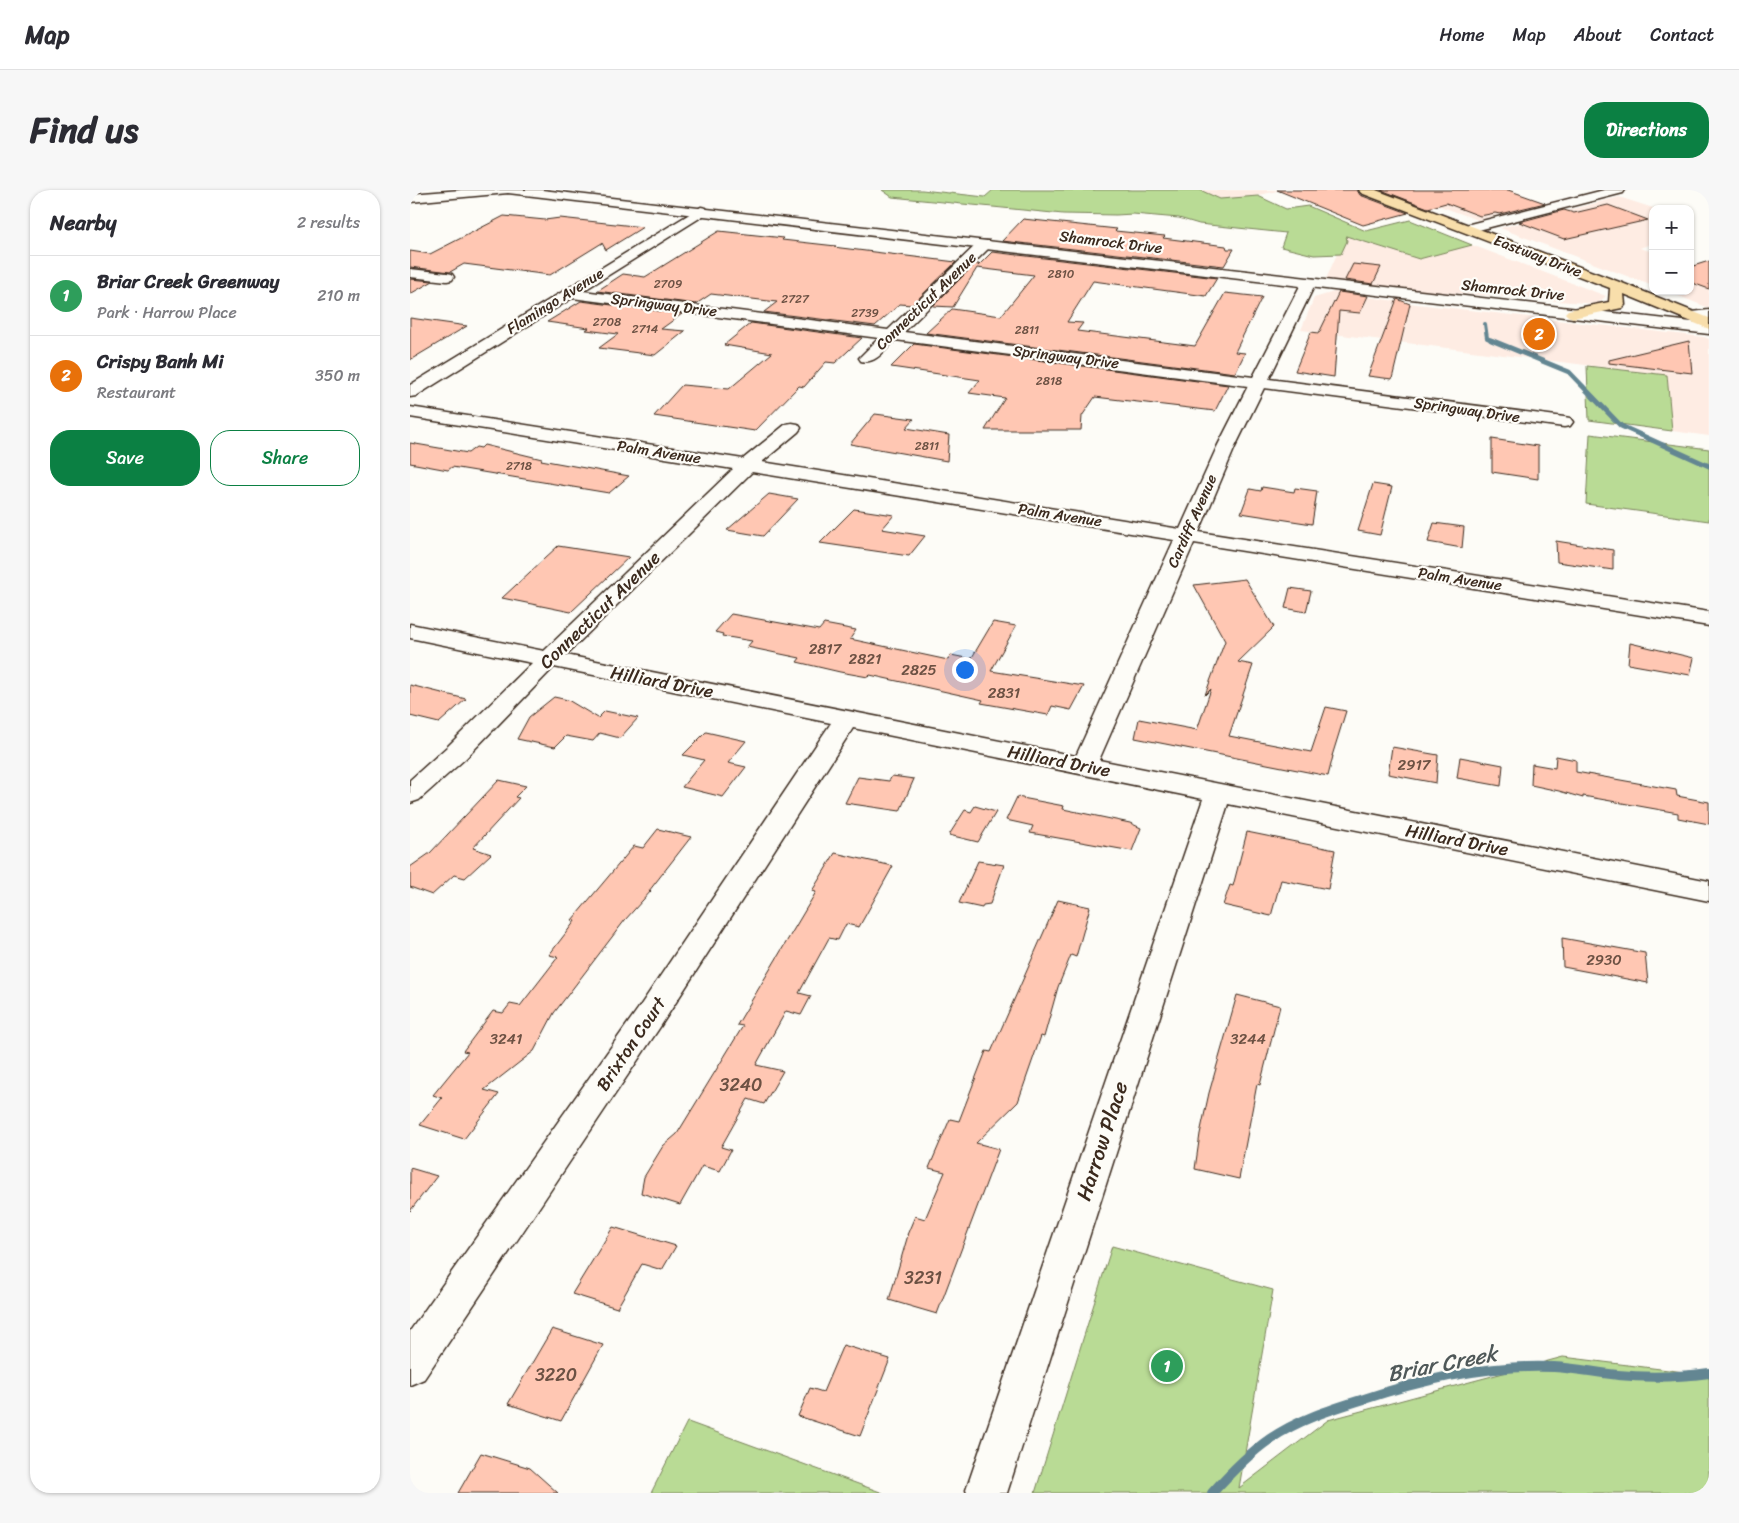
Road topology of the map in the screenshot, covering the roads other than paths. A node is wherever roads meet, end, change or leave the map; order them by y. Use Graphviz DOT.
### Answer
graph roads {
  1 [pos="508,190"];
  2 [pos="1365,190"];
  3 [pos="1619,190"];
  4 [pos="455,192"];
  5 [pos="410,198"];
  6 [pos="702,211"];
  7 [pos="1468,229"];
  8 [pos="985,244"];
  9 [pos="410,273"];
  10 [pos="447,277"];
  11 [pos="1309,282"];
  12 [pos="1617,286"];
  13 [pos="568,293"];
  14 [pos="1574,313"];
  15 [pos="1689,316"];
  16 [pos="1709,316"];
  17 [pos="1709,324"];
  18 [pos="1709,328"];
  19 [pos="892,335"];
  20 [pos="867,358"];
  21 [pos="1258,382"];
  22 [pos="410,392"];
  23 [pos="410,412"];
  24 [pos="1564,422"];
  25 [pos="792,428"];
  26 [pos="747,466"];
  27 [pos="1185,535"];
  28 [pos="1709,619"];
  29 [pos="410,630"];
  30 [pos="550,659"];
  31 [pos="846,719"];
  32 [pos="1084,766"];
  33 [pos="1218,793"];
  34 [pos="410,794"];
  35 [pos="1709,891"];
  36 [pos="410,1365"];
  37 [pos="987,1490"];
  1 -- 4 [label="street, Shamrock Drive"];
  1 -- 6 [label="street, Shamrock Drive"];
  2 -- 7 [label="main road, Eastway Drive"];
  3 -- 7 [label="street"];
  4 -- 5 [label="street, Shamrock Drive"];
  6 -- 8 [label="street, Shamrock Drive"];
  6 -- 13 [label="street, Flamingo Avenue"];
  7 -- 12 [label="main road, Eastway Drive"];
  8 -- 11 [label="street, Shamrock Drive"];
  8 -- 19 [label="street, Connecticut Avenue"];
  9 -- 10 [label="street"];
  11 -- 14 [label="street, Shamrock Drive"];
  11 -- 21 [label="street, Cardiff Avenue"];
  12 -- 14 [label="main road"];
  12 -- 15 [label="main road, Eastway Drive"];
  13 -- 19 [label="street, Springway Drive"];
  13 -- 22 [label="street, Flamingo Avenue"];
  14 -- 18 [label="street, Shamrock Drive"];
  15 -- 16 [label="street"];
  15 -- 17 [label="main road, Eastway Drive"];
  19 -- 20 [label="street, Connecticut Avenue"];
  19 -- 21 [label="street, Springway Drive"];
  21 -- 24 [label="street, Springway Drive"];
  21 -- 27 [label="street, Cardiff Avenue"];
  23 -- 26 [label="street, Palm Avenue"];
  25 -- 26 [label="street, Connecticut Avenue"];
  26 -- 27 [label="street, Palm Avenue"];
  26 -- 30 [label="street, Connecticut Avenue"];
  27 -- 28 [label="street, Palm Avenue"];
  27 -- 32 [label="street, Cardiff Avenue"];
  29 -- 30 [label="street, Hilliard Drive"];
  30 -- 31 [label="street, Hilliard Drive"];
  30 -- 34 [label="street, Connecticut Avenue"];
  31 -- 32 [label="street, Hilliard Drive"];
  31 -- 36 [label="street, Brixton Court"];
  32 -- 33 [label="street, Hilliard Drive"];
  33 -- 35 [label="street, Hilliard Drive"];
  33 -- 37 [label="street, Harrow Place"];
}
